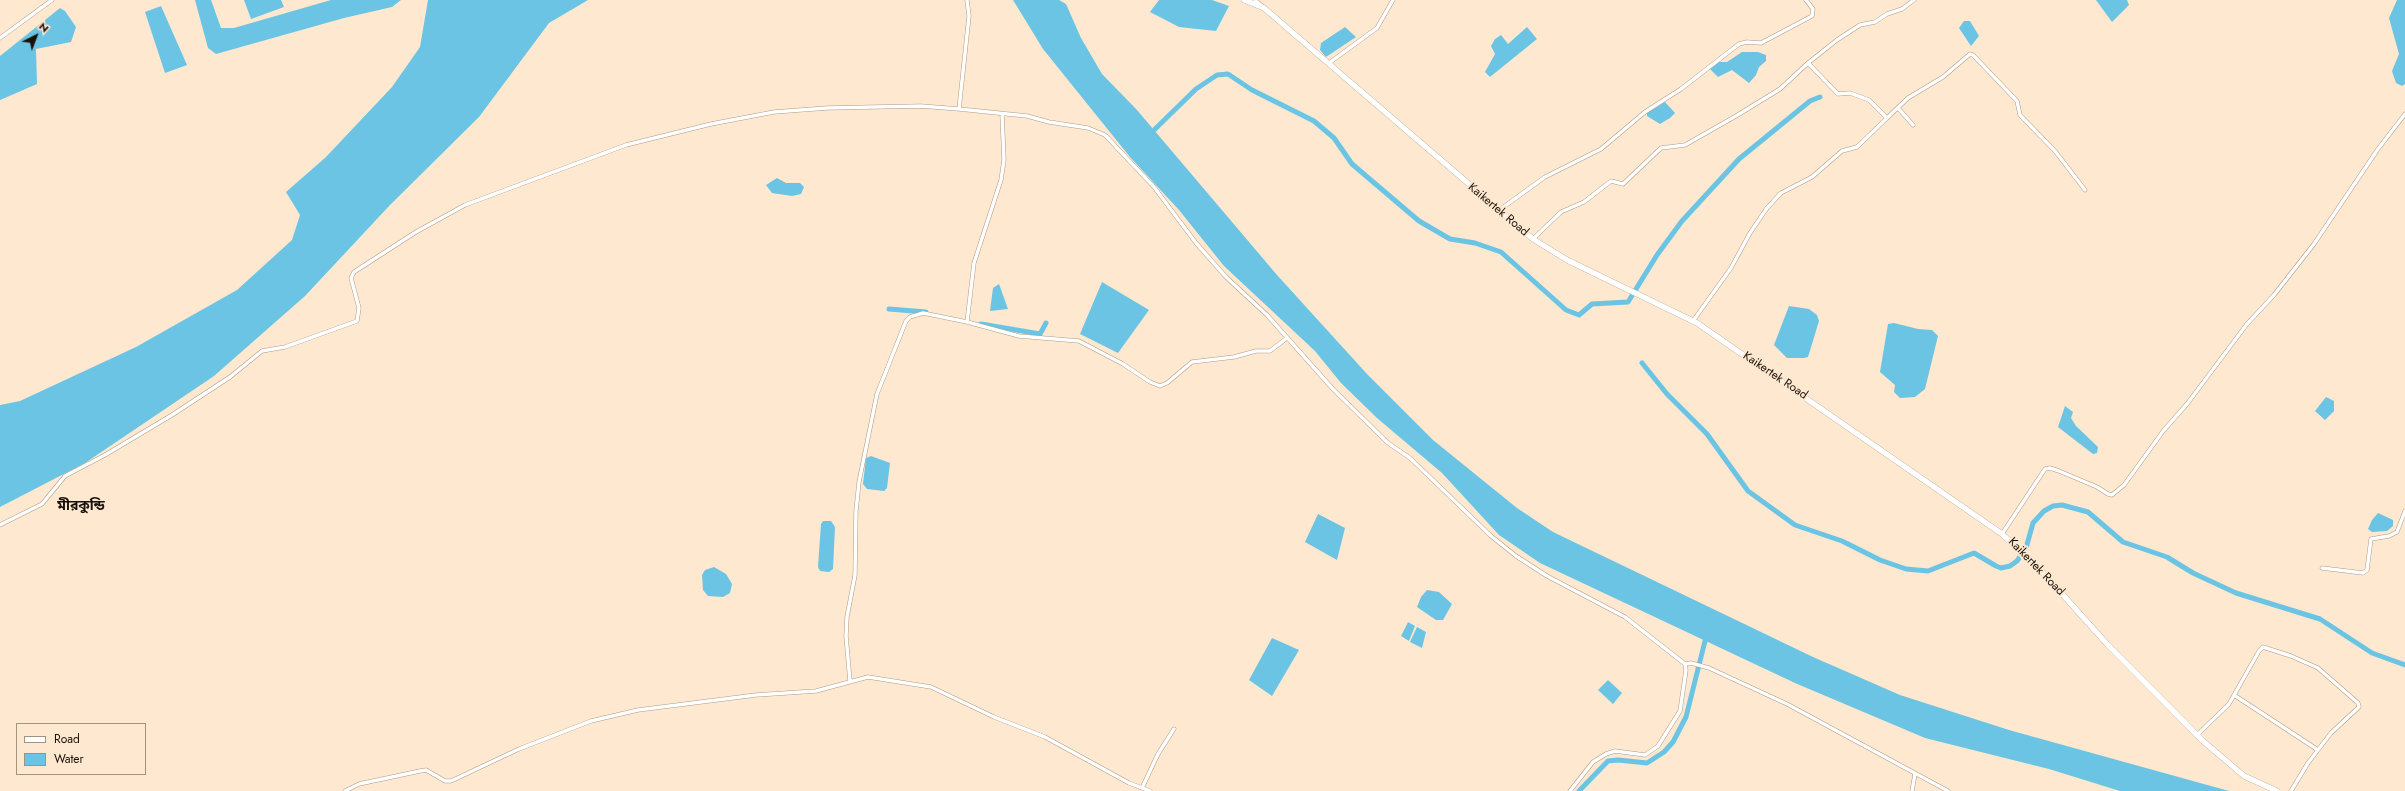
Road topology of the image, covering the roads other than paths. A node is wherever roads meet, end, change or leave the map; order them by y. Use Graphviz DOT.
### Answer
graph roads {
  1 [pos="52,0"];
  2 [pos="967,0"];
  3 [pos="1244,0"];
  4 [pos="1255,0"];
  5 [pos="1393,0"];
  6 [pos="1806,0"];
  7 [pos="1914,0"];
  8 [pos="1264,8"];
  9 [pos="0,38"];
  10 [pos="1329,63"];
  11 [pos="1808,63"];
  12 [pos="1898,108"];
  13 [pos="959,109"];
  14 [pos="1002,114"];
  15 [pos="2405,114"];
  16 [pos="1887,118"];
  17 [pos="1912,124"];
  18 [pos="2085,190"];
  19 [pos="1498,211"];
  20 [pos="1533,239"];
  21 [pos="967,321"];
  22 [pos="1693,322"];
  23 [pos="1287,338"];
  24 [pos="2405,511"];
  25 [pos="0,525"];
  26 [pos="2002,534"];
  27 [pos="2322,568"];
  28 [pos="1685,664"];
  29 [pos="850,681"];
  30 [pos="2234,696"];
  31 [pos="1174,729"];
  32 [pos="2197,735"];
  33 [pos="2318,750"];
  34 [pos="1915,774"];
  35 [pos="1142,788"];
  36 [pos="345,791"];
  37 [pos="1150,791"];
  38 [pos="1570,791"];
  39 [pos="1912,791"];
  40 [pos="1948,791"];
  41 [pos="2277,791"];
  42 [pos="2291,791"];
  1 -- 9 [label="street"];
  2 -- 13 [label="street"];
  3 -- 8 [label="main road, Kaikertek Road"];
  4 -- 8 [label="street"];
  5 -- 10 [label="street"];
  6 -- 19 [label="street"];
  7 -- 11 [label="street"];
  8 -- 10 [label="main road, Kaikertek Road"];
  10 -- 19 [label="main road, Kaikertek Road"];
  11 -- 16 [label="street"];
  11 -- 20 [label="street"];
  12 -- 16 [label="street"];
  12 -- 17 [label="street"];
  12 -- 18 [label="street"];
  13 -- 14 [label="street"];
  13 -- 25 [label="street"];
  14 -- 21 [label="street"];
  14 -- 23 [label="street"];
  15 -- 26 [label="street"];
  16 -- 22 [label="street"];
  19 -- 20 [label="main road, Kaikertek Road"];
  20 -- 22 [label="main road, Kaikertek Road"];
  21 -- 23 [label="street"];
  21 -- 29 [label="street"];
  22 -- 26 [label="main road, Kaikertek Road"];
  23 -- 28 [label="street"];
  24 -- 27 [label="street"];
  26 -- 32 [label="main road, Kaikertek Road"];
  28 -- 34 [label="street"];
  28 -- 38 [label="street"];
  29 -- 35 [label="street"];
  29 -- 36 [label="street"];
  30 -- 32 [label="street"];
  30 -- 33 [label="street"];
  30 -- 33 [label="street"];
  31 -- 35 [label="street"];
  32 -- 41 [label="main road, Kaikertek Road"];
  33 -- 42 [label="street"];
  34 -- 39 [label="street"];
  34 -- 40 [label="street"];
  35 -- 37 [label="street"];
}
